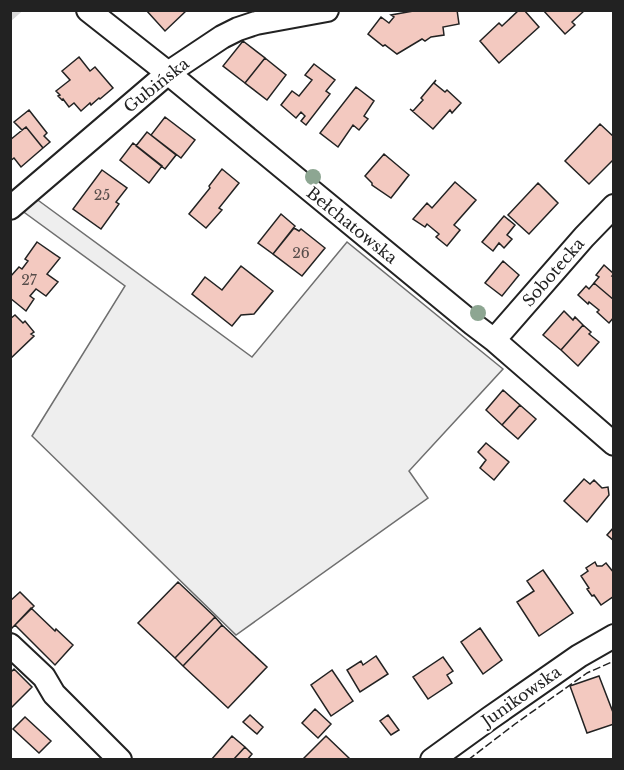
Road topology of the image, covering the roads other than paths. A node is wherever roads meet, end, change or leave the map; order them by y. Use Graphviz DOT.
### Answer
graph roads {
  1 [pos="88,10"];
  2 [pos="327,10"];
  3 [pos="168,73"];
  4 [pos="614,206"];
  5 [pos="10,208"];
  6 [pos="494,340"];
  7 [pos="614,444"];
  8 [pos="614,636"];
  9 [pos="10,645"];
  10 [pos="120,759"];
  11 [pos="432,759"];
  1 -- 3 [label="street, Bełchatowska"];
  2 -- 3 [label="street, Gubińska"];
  3 -- 5 [label="street, Gubińska"];
  3 -- 6 [label="street, Bełchatowska"];
  4 -- 6 [label="street, Sobotecka"];
  6 -- 7 [label="street, Bełchatowska"];
  8 -- 11 [label="street, Junikowska"];
  9 -- 10 [label="street"];
}
